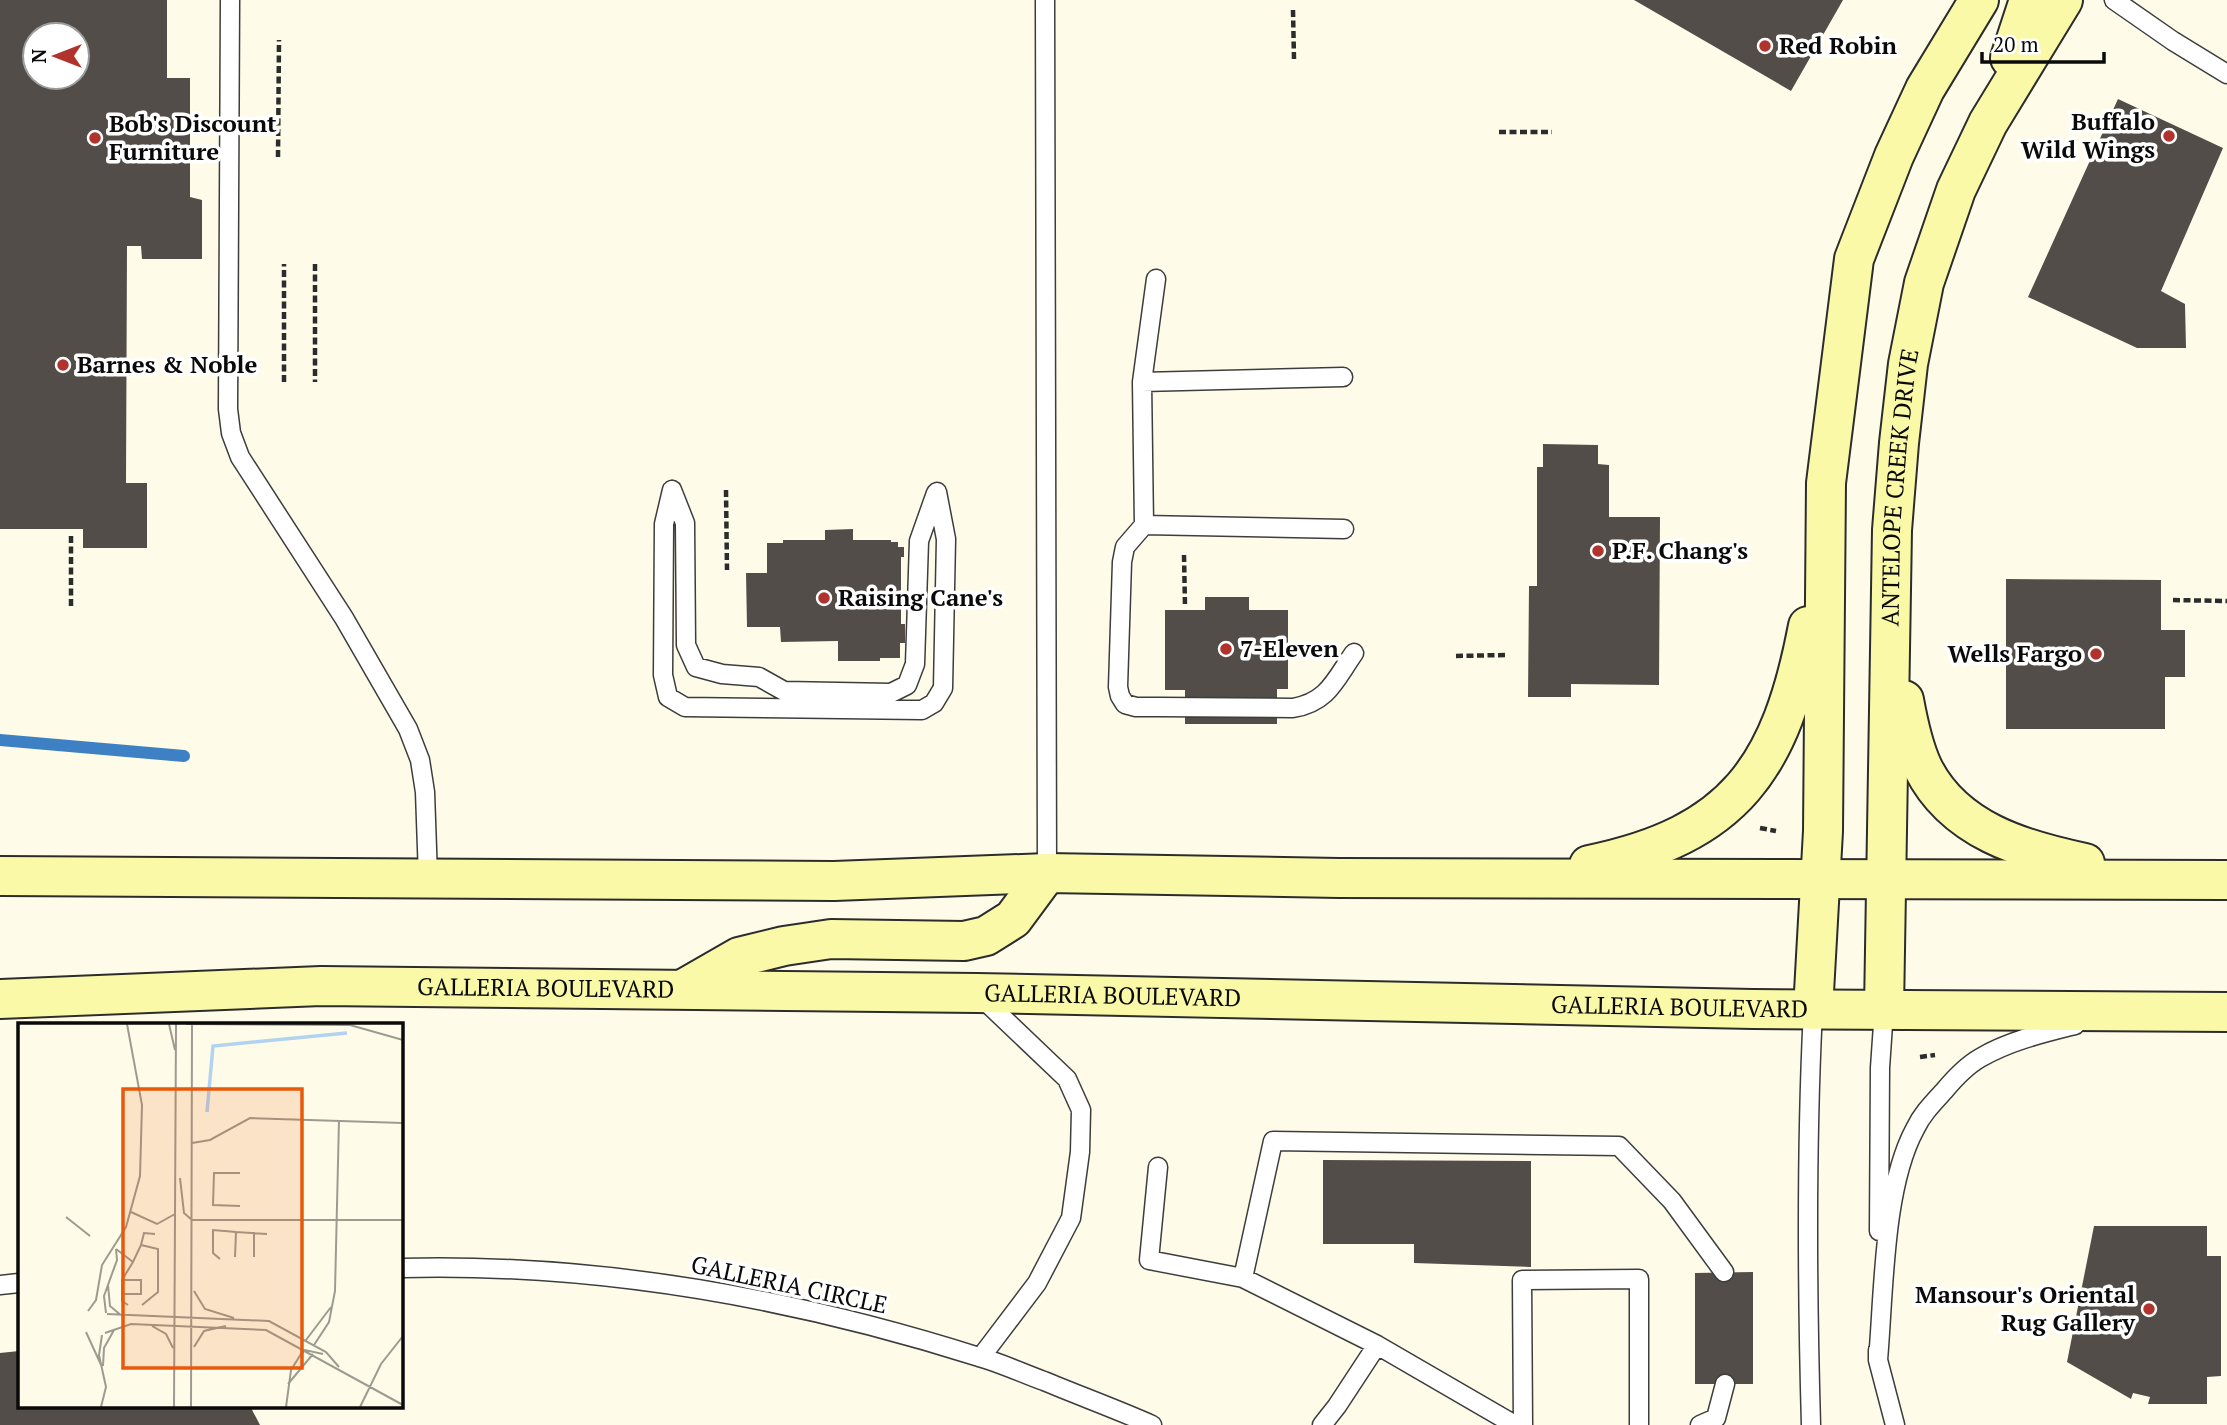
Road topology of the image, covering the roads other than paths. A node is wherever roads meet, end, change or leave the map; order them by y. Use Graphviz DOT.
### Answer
graph roads {
  1 [pos="230,0"];
  2 [pos="1045,0"];
  3 [pos="1979,0"];
  4 [pos="2029,0"];
  5 [pos="2063,0"];
  6 [pos="2114,0"];
  7 [pos="2227,74"];
  8 [pos="1988,123"];
  9 [pos="1156,279"];
  10 [pos="1343,377"];
  11 [pos="1142,382"];
  12 [pos="937,492"];
  13 [pos="1144,525"];
  14 [pos="1344,528"];
  15 [pos="1825,542"];
  16 [pos="1890,606"];
  17 [pos="1354,653"];
  18 [pos="1047,873"];
  19 [pos="0,876"];
  20 [pos="428,877"];
  21 [pos="1517,878"];
  22 [pos="1887,878"];
  23 [pos="1819,879"];
  24 [pos="2176,880"];
  25 [pos="2227,880"];
  26 [pos="683,989"];
  27 [pos="977,993"];
  28 [pos="0,999"];
  29 [pos="1813,1010"];
  30 [pos="1884,1010"];
  31 [pos="2148,1012"];
  32 [pos="2227,1012"];
  33 [pos="1158,1167"];
  34 [pos="402,1268"];
  35 [pos="1724,1272"];
  36 [pos="1243,1278"];
  37 [pos="18,1283"];
  38 [pos="0,1285"];
  39 [pos="1377,1345"];
  40 [pos="981,1357"];
  41 [pos="1878,1360"];
  42 [pos="1726,1384"];
  43 [pos="1152,1425"];
  44 [pos="1322,1425"];
  45 [pos="1515,1425"];
  46 [pos="1523,1425"];
  47 [pos="1639,1425"];
  48 [pos="1700,1425"];
  49 [pos="1811,1425"];
  50 [pos="1895,1425"];
  1 -- 20 [label="lane"];
  2 -- 18 [label="lane"];
  3 -- 15 [label="main road"];
  4 -- 8 [label="main road"];
  5 -- 8 [label="main road, ANTELOPE CREEK DRIVE"];
  6 -- 7 [label="lane"];
  8 -- 16 [label="main road, ANTELOPE CREEK DRIVE"];
  9 -- 11 [label="lane"];
  10 -- 11 [label="lane"];
  11 -- 13 [label="lane"];
  12 -- 12 [label="lane"];
  13 -- 14 [label="lane"];
  13 -- 17 [label="lane"];
  15 -- 21 [label="main road"];
  15 -- 23 [label="main road"];
  16 -- 22 [label="main road, ANTELOPE CREEK DRIVE"];
  16 -- 24 [label="main road"];
  18 -- 20 [label="main road"];
  18 -- 21 [label="main road"];
  18 -- 26 [label="main road"];
  19 -- 20 [label="main road"];
  21 -- 23 [label="main road"];
  22 -- 23 [label="main road"];
  22 -- 24 [label="main road"];
  22 -- 30 [label="main road, ANTELOPE CREEK DRIVE"];
  23 -- 29 [label="main road"];
  24 -- 25 [label="main road"];
  26 -- 27 [label="main road, GALLERIA BOULEVARD"];
  26 -- 28 [label="main road, GALLERIA BOULEVARD"];
  27 -- 29 [label="main road, GALLERIA BOULEVARD"];
  27 -- 40 [label="lane"];
  29 -- 30 [label="main road, GALLERIA BOULEVARD"];
  29 -- 49 [label="lane"];
  30 -- 31 [label="main road, GALLERIA BOULEVARD"];
  30 -- 41 [label="lane"];
  31 -- 32 [label="main road, GALLERIA BOULEVARD"];
  31 -- 41 [label="lane"];
  33 -- 36 [label="lane"];
  34 -- 40 [label="lane, GALLERIA CIRCLE"];
  35 -- 36 [label="lane"];
  36 -- 39 [label="lane"];
  37 -- 38 [label="lane"];
  39 -- 44 [label="lane"];
  39 -- 45 [label="lane"];
  40 -- 43 [label="lane, GALLERIA CIRCLE"];
  41 -- 50 [label="lane"];
  42 -- 48 [label="lane"];
  46 -- 47 [label="lane"];
}
